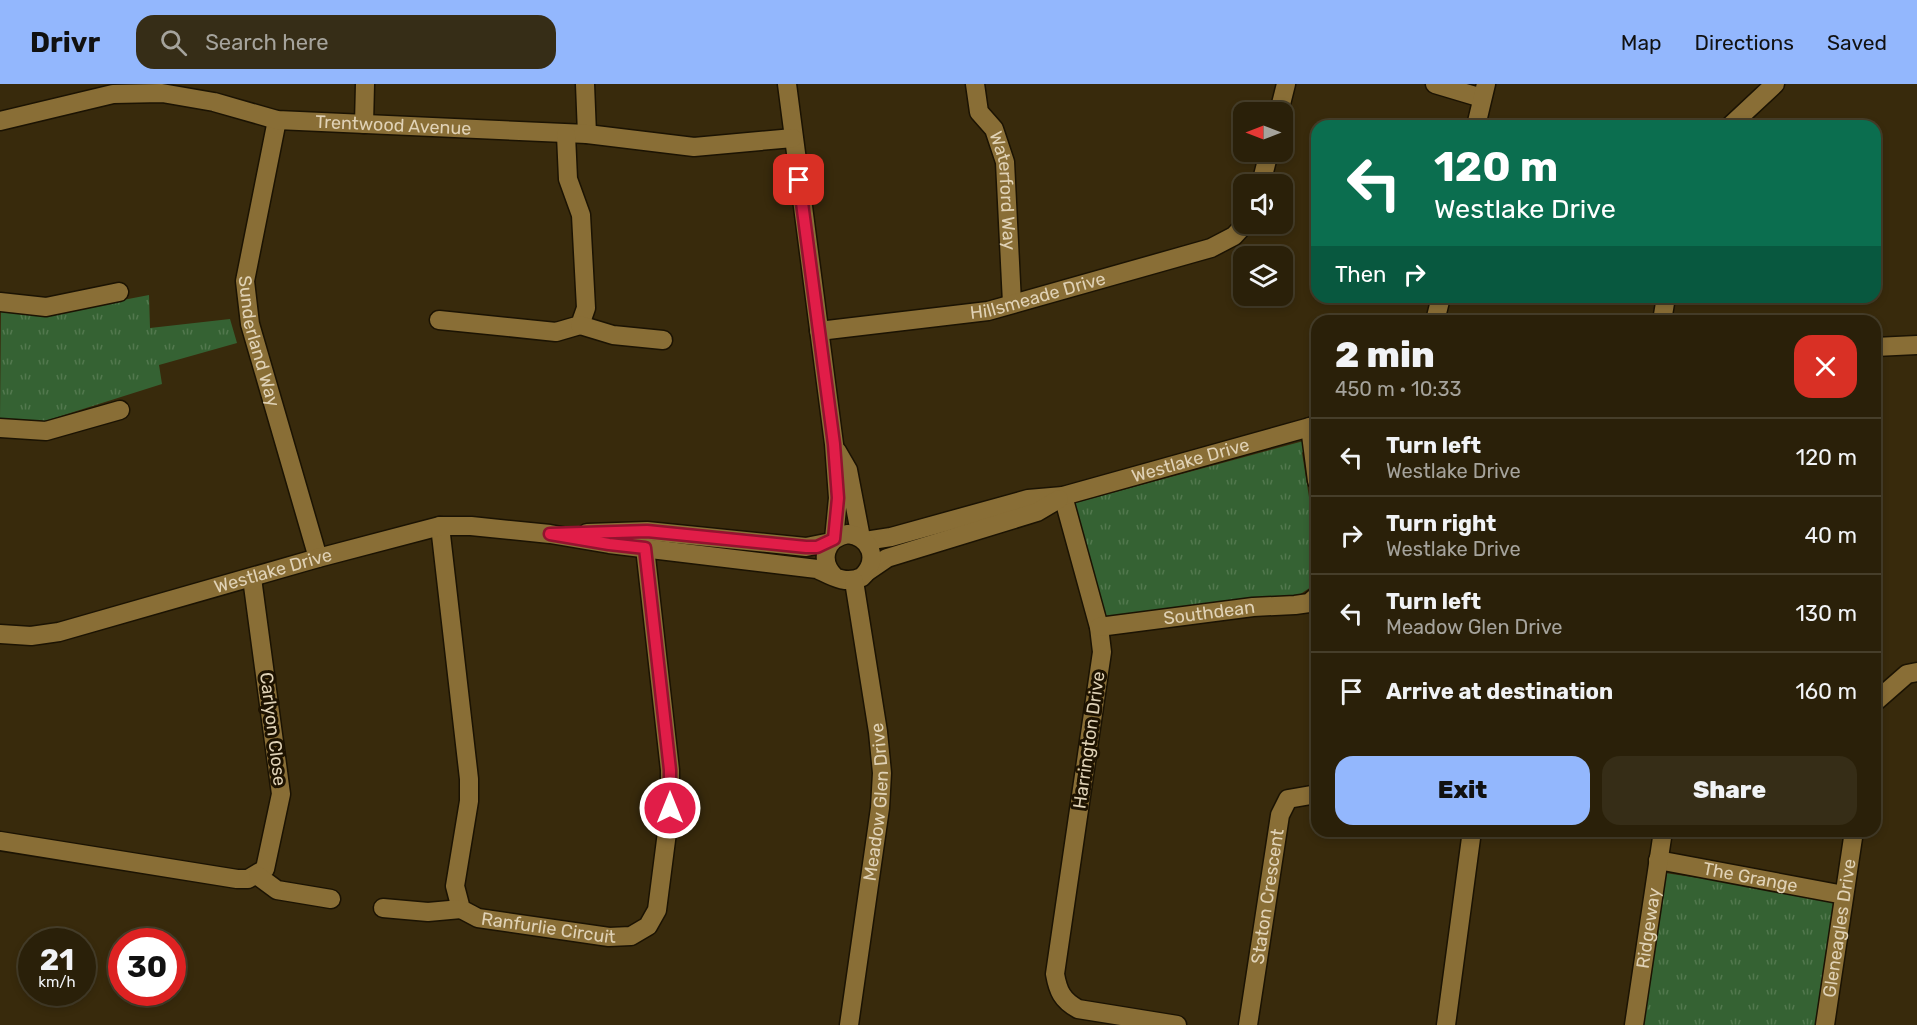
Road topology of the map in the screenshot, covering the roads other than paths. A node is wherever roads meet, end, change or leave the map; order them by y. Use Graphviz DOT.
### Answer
graph roads {
  1 [pos="365,84"];
  2 [pos="585,84"];
  3 [pos="787,84"];
  4 [pos="975,84"];
  5 [pos="1286,84"];
  6 [pos="1435,84"];
  7 [pos="1775,84"];
  8 [pos="162,89"];
  9 [pos="1484,91"];
  10 [pos="1282,102"];
  11 [pos="277,120"];
  12 [pos="1477,120"];
  13 [pos="1736,120"];
  14 [pos="0,121"];
  15 [pos="364,124"];
  16 [pos="587,134"];
  17 [pos="566,135"];
  18 [pos="793,138"];
  19 [pos="1236,234"];
  20 [pos="119,292"];
  21 [pos="0,302"];
  22 [pos="1012,303"];
  23 [pos="439,320"];
  24 [pos="579,325"];
  25 [pos="819,332"];
  26 [pos="663,340"];
  27 [pos="1917,345"];
  28 [pos="1881,347"];
  29 [pos="120,410"];
  30 [pos="1311,427"];
  31 [pos="0,428"];
  32 [pos="834,444"];
  33 [pos="1063,496"];
  34 [pos="440,526"];
  35 [pos="550,534"];
  36 [pos="863,539"];
  37 [pos="832,541"];
  38 [pos="645,548"];
  39 [pos="318,558"];
  40 [pos="861,576"];
  41 [pos="835,577"];
  42 [pos="252,578"];
  43 [pos="1311,601"];
  44 [pos="1099,627"];
  45 [pos="0,634"];
  46 [pos="1917,672"];
  47 [pos="1881,697"];
  48 [pos="1311,795"];
  49 [pos="1471,837"];
  50 [pos="1662,837"];
  51 [pos="1853,837"];
  52 [pos="0,842"];
  53 [pos="1658,860"];
  54 [pos="258,876"];
  55 [pos="1844,895"];
  56 [pos="331,899"];
  57 [pos="383,908"];
  58 [pos="461,909"];
  59 [pos="849,1025"];
  60 [pos="1177,1025"];
  61 [pos="1248,1025"];
  62 [pos="1446,1025"];
  63 [pos="1634,1025"];
  64 [pos="1825,1025"];
  1 -- 15 [label="street"];
  2 -- 16 [label="street"];
  3 -- 18 [label="street"];
  4 -- 22 [label="street, Waterford Way"];
  5 -- 10 [label="street"];
  6 -- 9 [label="street"];
  7 -- 13 [label="street"];
  8 -- 11 [label="street, Trentwood Avenue"];
  8 -- 14 [label="street, Trentwood Avenue"];
  9 -- 12 [label="street"];
  11 -- 15 [label="street, Trentwood Avenue"];
  11 -- 39 [label="street, Sunderland Way"];
  15 -- 17 [label="street, Trentwood Avenue"];
  16 -- 17 [label="street, Trentwood Avenue"];
  16 -- 18 [label="street, Trentwood Avenue"];
  17 -- 24 [label="street"];
  18 -- 25 [label="street"];
  19 -- 22 [label="street, Hillsmeade Drive"];
  20 -- 21 [label="street"];
  22 -- 25 [label="street, Hillsmeade Drive"];
  23 -- 24 [label="street"];
  24 -- 26 [label="street"];
  25 -- 32 [label="street"];
  27 -- 28 [label="street"];
  29 -- 31 [label="street"];
  30 -- 33 [label="street, Westlake Drive"];
  32 -- 36 [label="street"];
  32 -- 37 [label="street"];
  33 -- 36 [label="street, Westlake Drive"];
  33 -- 40 [label="street, Westlake Drive"];
  33 -- 44 [label="street, Harrington Drive"];
  34 -- 35 [label="street, Westlake Drive"];
  34 -- 39 [label="street, Westlake Drive"];
  34 -- 58 [label="street, Ranfurlie Circuit"];
  35 -- 37 [label="street, Westlake Drive"];
  35 -- 38 [label="street, Westlake Drive"];
  36 -- 37 [label="street"];
  36 -- 40 [label="street"];
  37 -- 41 [label="street"];
  38 -- 41 [label="street, Westlake Drive"];
  38 -- 58 [label="street, Ranfurlie Circuit"];
  39 -- 42 [label="street, Westlake Drive"];
  40 -- 41 [label="street"];
  40 -- 59 [label="street, Meadow Glen Drive"];
  42 -- 45 [label="street, Westlake Drive"];
  42 -- 54 [label="street, Carlyon Close"];
  43 -- 44 [label="street, Southdean"];
  44 -- 60 [label="street, Harrington Drive"];
  46 -- 47 [label="street"];
  48 -- 61 [label="street, Staton Crescent"];
  49 -- 62 [label="street"];
  50 -- 53 [label="street, Ridgeway"];
  51 -- 55 [label="street, Gleneagles Drive"];
  52 -- 54 [label="street"];
  53 -- 55 [label="street, The Grange"];
  53 -- 63 [label="street, Ridgeway"];
  54 -- 56 [label="street"];
  55 -- 64 [label="street, Gleneagles Drive"];
  57 -- 58 [label="street, Ranfurlie Circuit"];
}
